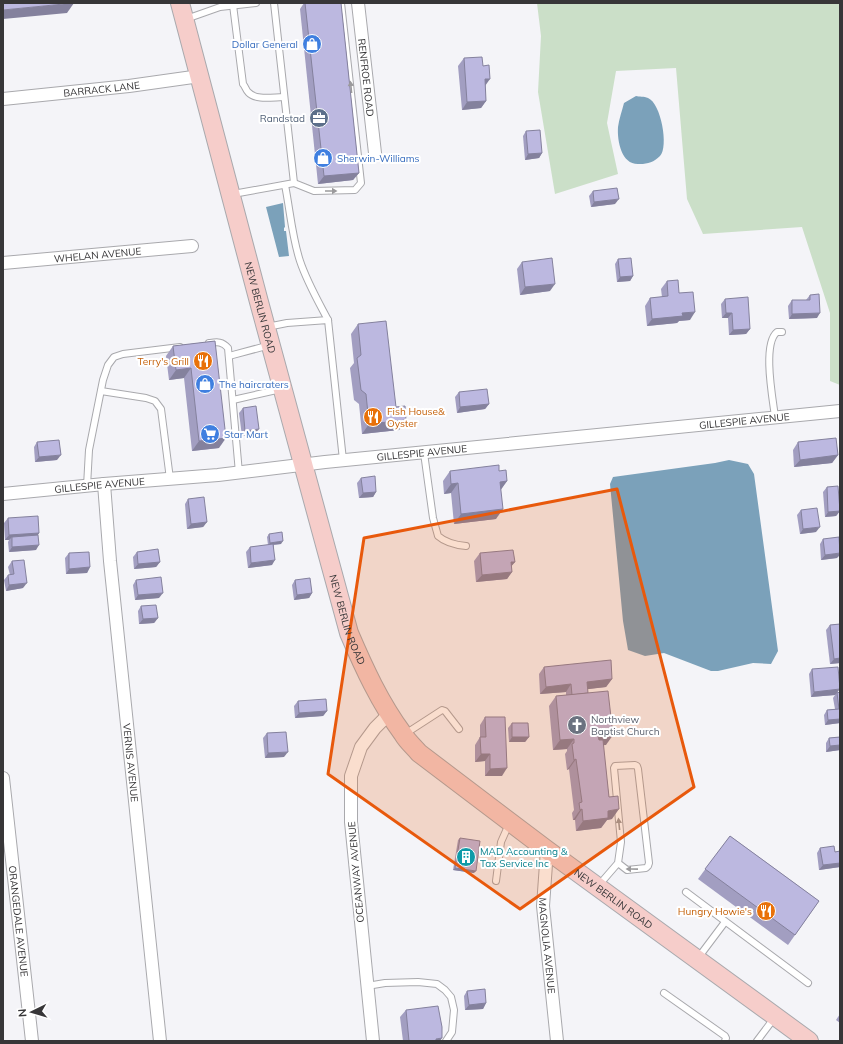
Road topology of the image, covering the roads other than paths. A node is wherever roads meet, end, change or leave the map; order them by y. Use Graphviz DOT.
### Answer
graph roads {
  1 [pos="256,3"];
  2 [pos="274,3"];
  3 [pos="341,3"];
  4 [pos="358,3"];
  5 [pos="233,5"];
  6 [pos="183,11"];
  7 [pos="200,76"];
  8 [pos="284,97"];
  9 [pos="3,99"];
  10 [pos="376,153"];
  11 [pos="294,183"];
  12 [pos="285,185"];
  13 [pos="231,194"];
  14 [pos="192,246"];
  15 [pos="3,264"];
  16 [pos="328,320"];
  17 [pos="266,327"];
  18 [pos="782,332"];
  19 [pos="203,344"];
  20 [pos="271,345"];
  21 [pos="188,346"];
  22 [pos="229,356"];
  23 [pos="282,388"];
  24 [pos="101,391"];
  25 [pos="233,400"];
  26 [pos="840,411"];
  27 [pos="775,418"];
  28 [pos="424,452"];
  29 [pos="343,460"];
  30 [pos="303,465"];
  31 [pos="239,473"];
  32 [pos="170,479"];
  33 [pos="104,484"];
  34 [pos="87,486"];
  35 [pos="3,494"];
  36 [pos="466,546"];
  37 [pos="389,714"];
  38 [pos="459,729"];
  39 [pos="403,735"];
  40 [pos="3,778"];
  41 [pos="510,822"];
  42 [pos="547,850"];
  43 [pos="618,863"];
  44 [pos="496,881"];
  45 [pos="598,887"];
  46 [pos="686,892"];
  47 [pos="725,922"];
  48 [pos="697,959"];
  49 [pos="808,983"];
  50 [pos="367,986"];
  51 [pos="664,993"];
  52 [pos="776,1016"];
  53 [pos="806,1040"];
  54 [pos="32,1041"];
  55 [pos="160,1041"];
  56 [pos="373,1041"];
  57 [pos="446,1041"];
  58 [pos="557,1041"];
  59 [pos="725,1041"];
  60 [pos="757,1041"];
  1 -- 5 [label="lane"];
  2 -- 8 [label="lane"];
  11 -- 3 [label="lane, one-way"];
  4 -- 10 [label="street, RENFROE ROAD"];
  5 -- 6 [label="lane"];
  5 -- 8 [label="lane"];
  6 -- 7 [label="street, NEW BERLIN ROAD"];
  7 -- 9 [label="street, BARRACK LANE"];
  7 -- 13 [label="street, NEW BERLIN ROAD"];
  8 -- 11 [label="lane"];
  11 -- 12 [label="lane"];
  12 -- 13 [label="lane"];
  12 -- 16 [label="lane"];
  13 -- 17 [label="street, NEW BERLIN ROAD"];
  14 -- 15 [label="street, WHELAN AVENUE"];
  16 -- 17 [label="lane"];
  16 -- 29 [label="lane"];
  17 -- 20 [label="street, NEW BERLIN ROAD"];
  18 -- 27 [label="lane"];
  19 -- 22 [label="lane"];
  20 -- 22 [label="lane"];
  20 -- 23 [label="street, NEW BERLIN ROAD"];
  21 -- 24 [label="lane"];
  22 -- 25 [label="lane"];
  23 -- 25 [label="lane"];
  23 -- 30 [label="street, NEW BERLIN ROAD"];
  24 -- 32 [label="lane"];
  24 -- 34 [label="lane"];
  25 -- 31 [label="lane"];
  26 -- 27 [label="street, GILLESPIE AVENUE"];
  27 -- 28 [label="street, GILLESPIE AVENUE"];
  28 -- 29 [label="street, GILLESPIE AVENUE"];
  28 -- 36 [label="lane"];
  29 -- 30 [label="street, GILLESPIE AVENUE"];
  30 -- 31 [label="street, GILLESPIE AVENUE"];
  30 -- 37 [label="street, NEW BERLIN ROAD"];
  31 -- 32 [label="street, GILLESPIE AVENUE"];
  32 -- 33 [label="street, GILLESPIE AVENUE"];
  33 -- 34 [label="street, GILLESPIE AVENUE"];
  33 -- 55 [label="street, VERNIS AVENUE"];
  34 -- 35 [label="street, GILLESPIE AVENUE"];
  37 -- 39 [label="street, NEW BERLIN ROAD"];
  37 -- 50 [label="street, OCEANWAY AVENUE"];
  38 -- 39 [label="lane"];
  39 -- 41 [label="street, NEW BERLIN ROAD"];
  40 -- 54 [label="street, ORANGEDALE AVENUE"];
  41 -- 42 [label="street, NEW BERLIN ROAD"];
  41 -- 44 [label="lane"];
  42 -- 45 [label="street, NEW BERLIN ROAD"];
  42 -- 58 [label="street, MAGNOLIA AVENUE"];
  43 -- 43 [label="lane, one-way"];
  43 -- 45 [label="lane"];
  45 -- 48 [label="street, NEW BERLIN ROAD"];
  46 -- 47 [label="lane"];
  47 -- 48 [label="lane"];
  47 -- 49 [label="lane"];
  48 -- 52 [label="street, NEW BERLIN ROAD"];
  50 -- 56 [label="street, OCEANWAY AVENUE"];
  50 -- 57 [label="lane"];
  51 -- 59 [label="lane"];
  52 -- 53 [label="street, NEW BERLIN ROAD"];
  52 -- 60 [label="lane"];
}
